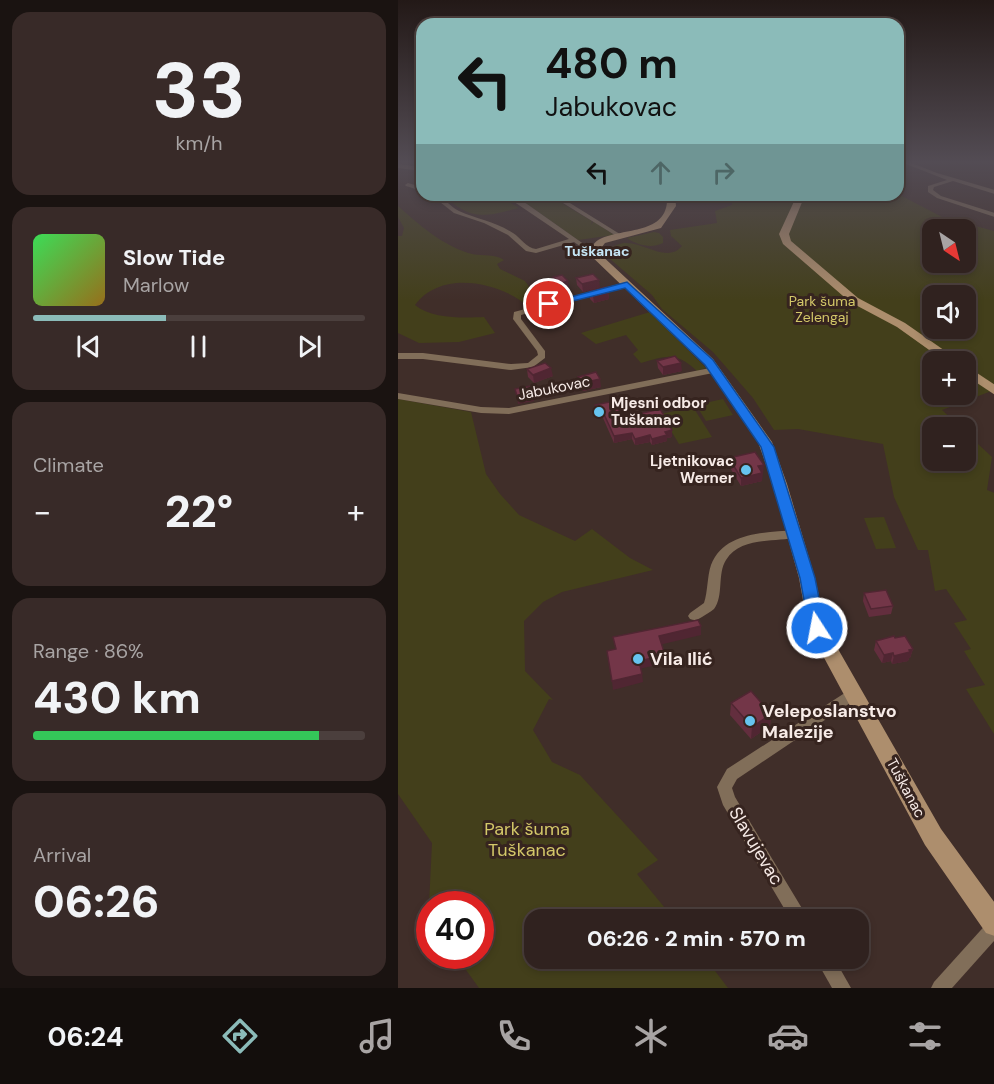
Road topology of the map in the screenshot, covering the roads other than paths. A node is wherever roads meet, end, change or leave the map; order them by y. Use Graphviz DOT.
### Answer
graph roads {
  1 [pos="451,208"];
  2 [pos="529,208"];
  3 [pos="575,208"];
  4 [pos="671,208"];
  5 [pos="795,208"];
  6 [pos="973,208"];
  7 [pos="995,215"];
  8 [pos="620,236"];
  9 [pos="607,239"];
  10 [pos="576,241"];
  11 [pos="592,252"];
  12 [pos="627,285"];
  13 [pos="939,351"];
  14 [pos="398,356"];
  15 [pos="715,370"];
  16 [pos="976,377"];
  17 [pos="995,391"];
  18 [pos="398,396"];
  19 [pos="794,534"];
  20 [pos="694,616"];
  21 [pos="854,693"];
  22 [pos="793,909"];
  23 [pos="995,926"];
  24 [pos="831,969"];
  25 [pos="842,988"];
  26 [pos="940,988"];
  1 -- 10 [label="street"];
  2 -- 10 [label="street, Tuškanac"];
  3 -- 8 [label="street"];
  4 -- 8 [label="street"];
  5 -- 13 [label="street"];
  6 -- 7 [label="street"];
  8 -- 9 [label="street"];
  9 -- 10 [label="street"];
  9 -- 11 [label="street"];
  10 -- 11 [label="street, Tuškanac"];
  11 -- 12 [label="street, Tuškanac"];
  12 -- 14 [label="street, Jabukovac"];
  12 -- 15 [label="street, Tuškanac"];
  15 -- 18 [label="street, Jabukovac"];
  15 -- 19 [label="street, Tuškanac"];
  16 -- 17 [label="street"];
  19 -- 20 [label="street"];
  19 -- 21 [label="street, Tuškanac"];
  21 -- 22 [label="street, Slavujevac"];
  21 -- 23 [label="street, Tuškanac"];
  23 -- 26 [label="street"];
  24 -- 25 [label="street"];
}
